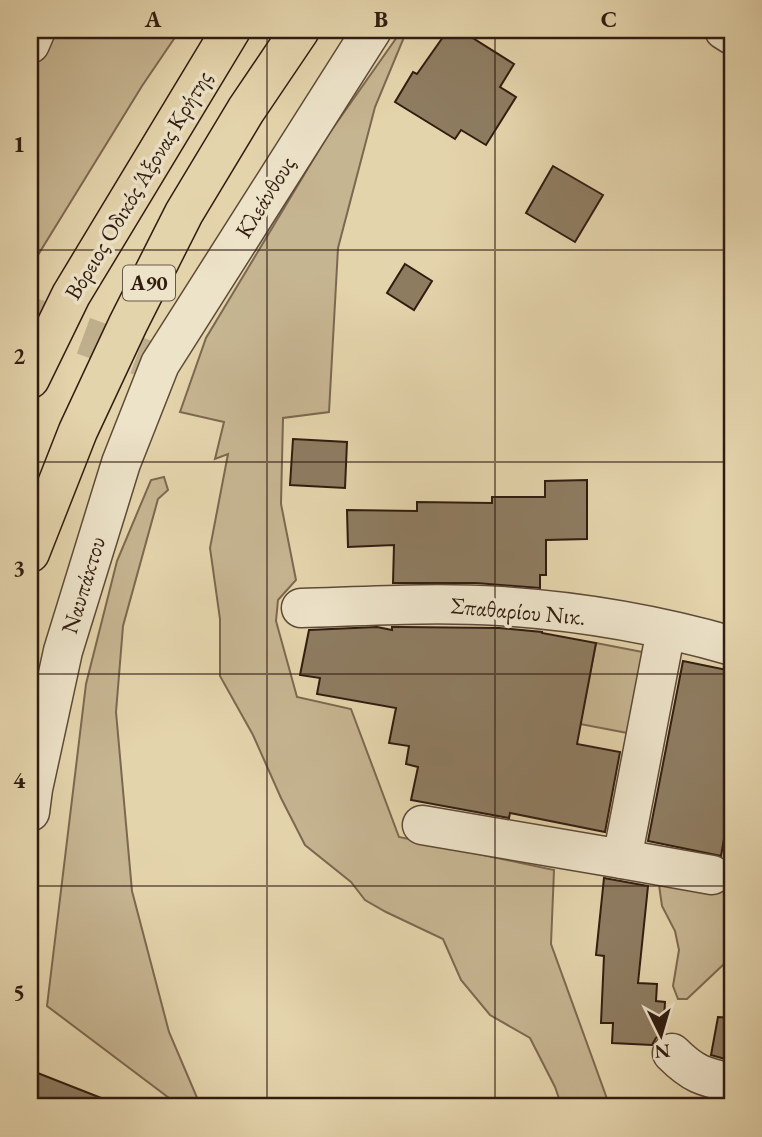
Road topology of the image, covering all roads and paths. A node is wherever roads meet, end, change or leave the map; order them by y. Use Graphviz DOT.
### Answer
graph roads {
  1 [pos="36,30"];
  2 [pos="231,30"];
  3 [pos="300,30"];
  4 [pos="372,30"];
  5 [pos="724,30"];
  6 [pos="732,35"];
  7 [pos="30,44"];
  8 [pos="160,364"];
  9 [pos="30,379"];
  10 [pos="30,553"];
  11 [pos="301,608"];
  12 [pos="666,630"];
  13 [pos="732,646"];
  14 [pos="30,812"];
  15 [pos="422,825"];
  16 [pos="622,859"];
  17 [pos="712,875"];
  18 [pos="672,1053"];
  19 [pos="732,1083"];
  1 -- 7 [label="street"];
  2 -- 9 [label="highway, Βόρειος Οδικός Άξονας Κρήτης / Α90"];
  3 -- 10 [label="highway, Α90"];
  4 -- 8 [label="street, Κλεάνθους"];
  5 -- 6 [label="street"];
  8 -- 14 [label="street, Ναυπάκτου"];
  11 -- 12 [label="street, Σπαθαρίου Νικ."];
  12 -- 13 [label="street, Σπαθαρίου Νικ."];
  12 -- 16 [label="street"];
  15 -- 16 [label="street"];
  16 -- 17 [label="street"];
  18 -- 19 [label="street"];
}
